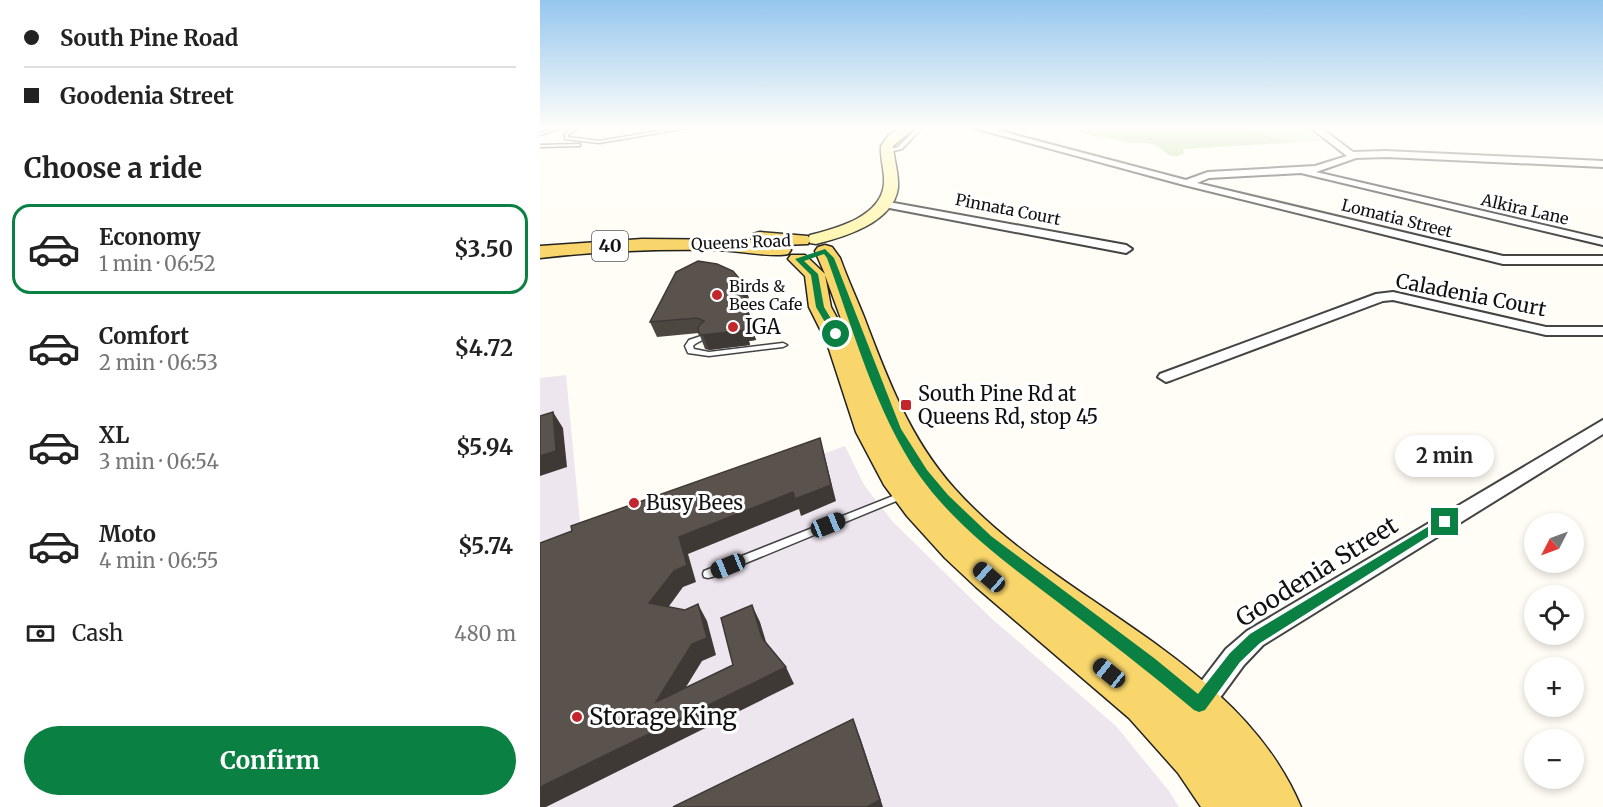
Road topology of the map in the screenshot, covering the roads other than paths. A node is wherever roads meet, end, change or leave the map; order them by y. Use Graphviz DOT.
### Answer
graph roads {
  1 [pos="890,166"];
  2 [pos="1121,166"];
  3 [pos="1322,166"];
  4 [pos="1302,170"];
  5 [pos="1187,183"];
  6 [pos="889,205"];
  7 [pos="1603,242"];
  8 [pos="808,248"];
  9 [pos="1126,249"];
  10 [pos="540,252"];
  11 [pos="1603,260"];
  12 [pos="1603,331"];
  13 [pos="704,337"];
  14 [pos="783,345"];
  15 [pos="1166,377"];
  16 [pos="1603,426"];
  17 [pos="906,493"];
  18 [pos="708,574"];
  19 [pos="1199,705"];
  20 [pos="1228,807"];
  21 [pos="1277,807"];
  1 -- 6 [label="main road"];
  2 -- 5 [label="street, Lomatia Street"];
  3 -- 4 [label="street"];
  4 -- 5 [label="street"];
  4 -- 7 [label="street, Alkira Lane"];
  5 -- 11 [label="street, Lomatia Street"];
  6 -- 8 [label="main road"];
  6 -- 9 [label="street, Pinnata Court"];
  8 -- 10 [label="main road, Queens Road / 40"];
  8 -- 17 [label="main road"];
  8 -- 19 [label="main road"];
  12 -- 15 [label="street, Caladenia Court"];
  13 -- 14 [label="lane"];
  16 -- 19 [label="street, Goodenia Street"];
  17 -- 18 [label="lane"];
  17 -- 20 [label="main road"];
  19 -- 21 [label="main road"];
}
